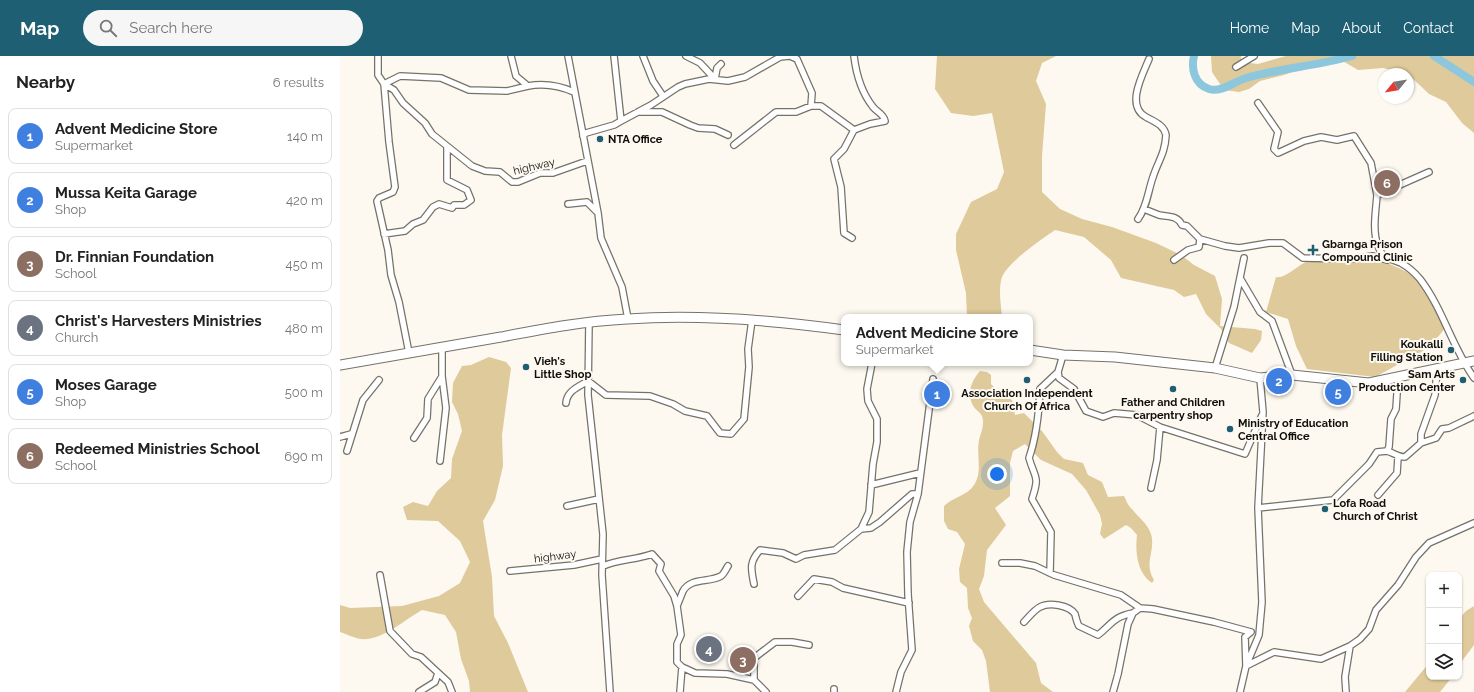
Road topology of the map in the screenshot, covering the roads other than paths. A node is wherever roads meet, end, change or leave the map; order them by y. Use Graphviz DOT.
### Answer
graph roads {
  1 [pos="378,56"];
  2 [pos="511,56"];
  3 [pos="568,56"];
  4 [pos="614,56"];
  5 [pos="643,56"];
  6 [pos="686,56"];
  7 [pos="790,56"];
  8 [pos="854,56"];
  9 [pos="1254,56"];
  10 [pos="1149,59"];
  11 [pos="721,64"];
  12 [pos="1236,67"];
  13 [pos="715,79"];
  14 [pos="384,84"];
  15 [pos="528,86"];
  16 [pos="574,92"];
  17 [pos="663,96"];
  18 [pos="1258,103"];
  19 [pos="811,106"];
  20 [pos="636,112"];
  21 [pos="621,121"];
  22 [pos="854,130"];
  23 [pos="583,136"];
  24 [pos="728,136"];
  25 [pos="734,145"];
  26 [pos="447,148"];
  27 [pos="587,161"];
  28 [pos="1429,172"];
  29 [pos="1377,195"];
  30 [pos="568,204"];
  31 [pos="1144,208"];
  32 [pos="598,213"];
  33 [pos="1138,219"];
  34 [pos="384,234"];
  35 [pos="852,238"];
  36 [pos="1200,239"];
  37 [pos="1244,258"];
  38 [pos="1174,260"];
  39 [pos="1389,260"];
  40 [pos="1240,278"];
  41 [pos="628,319"];
  42 [pos="752,320"];
  43 [pos="589,322"];
  44 [pos="841,330"];
  45 [pos="442,347"];
  46 [pos="1033,350"];
  47 [pos="409,354"];
  48 [pos="1063,355"];
  49 [pos="1474,361"];
  50 [pos="1464,364"];
  51 [pos="340,365"];
  52 [pos="871,366"];
  53 [pos="1215,368"];
  54 [pos="1437,370"];
  55 [pos="1058,372"];
  56 [pos="1292,375"];
  57 [pos="442,376"];
  58 [pos="1260,378"];
  59 [pos="1398,378"];
  60 [pos="1474,378"];
  61 [pos="933,379"];
  62 [pos="379,380"];
  63 [pos="588,381"];
  64 [pos="566,403"];
  65 [pos="1263,412"];
  66 [pos="1474,416"];
  67 [pos="1160,427"];
  68 [pos="351,434"];
  69 [pos="340,437"];
  70 [pos="414,438"];
  71 [pos="1421,443"];
  72 [pos="347,451"];
  73 [pos="1387,452"];
  74 [pos="1398,457"];
  75 [pos="440,462"];
  76 [pos="920,473"];
  77 [pos="871,484"];
  78 [pos="1151,488"];
  79 [pos="918,494"];
  80 [pos="1378,495"];
  81 [pos="599,499"];
  82 [pos="567,506"];
  83 [pos="1258,508"];
  84 [pos="1474,523"];
  85 [pos="861,529"];
  86 [pos="602,559"];
  87 [pos="1002,563"];
  88 [pos="603,566"];
  89 [pos="728,566"];
  90 [pos="510,571"];
  91 [pos="1050,573"];
  92 [pos="380,575"];
  93 [pos="754,584"];
  94 [pos="798,596"];
  95 [pos="909,603"];
  96 [pos="677,606"];
  97 [pos="1140,608"];
  98 [pos="1133,613"];
  99 [pos="1024,622"];
  100 [pos="809,645"];
  101 [pos="1350,646"];
  102 [pos="1246,666"];
  103 [pos="682,667"];
  104 [pos="438,673"];
  105 [pos="754,680"];
  106 [pos="687,687"];
  107 [pos="419,692"];
  108 [pos="452,692"];
  109 [pos="610,692"];
  110 [pos="681,692"];
  111 [pos="766,692"];
  112 [pos="896,692"];
  113 [pos="1113,692"];
  114 [pos="1240,692"];
  115 [pos="1346,692"];
  1 -- 14 [label="street"];
  2 -- 15 [label="street"];
  3 -- 16 [label="street"];
  4 -- 21 [label="street"];
  5 -- 17 [label="street"];
  6 -- 13 [label="street"];
  7 -- 13 [label="street"];
  7 -- 19 [label="street"];
  8 -- 22 [label="street"];
  9 -- 12 [label="street"];
  10 -- 31 [label="street"];
  11 -- 13 [label="street"];
  13 -- 17 [label="street"];
  14 -- 15 [label="street"];
  14 -- 26 [label="street, highway"];
  14 -- 34 [label="street"];
  15 -- 16 [label="street"];
  16 -- 23 [label="street"];
  17 -- 20 [label="street"];
  18 -- 29 [label="street"];
  19 -- 22 [label="street"];
  19 -- 25 [label="street"];
  20 -- 21 [label="street"];
  20 -- 24 [label="street"];
  21 -- 23 [label="street"];
  22 -- 35 [label="street"];
  23 -- 27 [label="street"];
  26 -- 27 [label="street, highway"];
  26 -- 34 [label="street"];
  27 -- 32 [label="street"];
  28 -- 29 [label="street"];
  29 -- 39 [label="street"];
  30 -- 32 [label="street"];
  31 -- 33 [label="street"];
  31 -- 36 [label="street"];
  32 -- 41 [label="street"];
  34 -- 47 [label="street"];
  36 -- 38 [label="street"];
  36 -- 39 [label="street"];
  37 -- 40 [label="street"];
  39 -- 50 [label="street"];
  40 -- 53 [label="street"];
  40 -- 56 [label="street"];
  41 -- 42 [label="main road"];
  41 -- 43 [label="main road"];
  42 -- 44 [label="main road"];
  42 -- 63 [label="street"];
  43 -- 45 [label="main road"];
  43 -- 63 [label="street"];
  45 -- 47 [label="main road"];
  45 -- 57 [label="street"];
  46 -- 48 [label="main road"];
  47 -- 51 [label="main road"];
  48 -- 53 [label="main road"];
  48 -- 55 [label="street"];
  49 -- 50 [label="main road"];
  50 -- 54 [label="main road"];
  50 -- 60 [label="street"];
  52 -- 77 [label="street"];
  53 -- 58 [label="main road"];
  54 -- 59 [label="main road"];
  54 -- 71 [label="street"];
  55 -- 67 [label="street"];
  55 -- 91 [label="street"];
  56 -- 58 [label="main road"];
  56 -- 59 [label="main road"];
  57 -- 70 [label="street"];
  57 -- 75 [label="street"];
  58 -- 65 [label="street"];
  59 -- 73 [label="street"];
  61 -- 76 [label="street"];
  62 -- 68 [label="street"];
  63 -- 64 [label="street"];
  63 -- 81 [label="street"];
  65 -- 67 [label="street"];
  65 -- 83 [label="street"];
  66 -- 71 [label="street"];
  67 -- 78 [label="street"];
  68 -- 69 [label="street"];
  68 -- 72 [label="street"];
  71 -- 74 [label="street"];
  73 -- 74 [label="street"];
  73 -- 83 [label="street"];
  74 -- 80 [label="street"];
  76 -- 77 [label="street"];
  76 -- 79 [label="street"];
  77 -- 85 [label="street"];
  79 -- 85 [label="street"];
  79 -- 95 [label="street"];
  81 -- 82 [label="street"];
  81 -- 86 [label="street"];
  83 -- 102 [label="street"];
  84 -- 101 [label="street"];
  85 -- 93 [label="street"];
  86 -- 88 [label="street"];
  86 -- 90 [label="street, highway"];
  87 -- 91 [label="street"];
  88 -- 96 [label="street"];
  88 -- 109 [label="street"];
  89 -- 96 [label="street"];
  91 -- 97 [label="street"];
  92 -- 104 [label="street"];
  94 -- 95 [label="street"];
  95 -- 112 [label="street"];
  96 -- 103 [label="street"];
  97 -- 98 [label="street"];
  97 -- 102 [label="street"];
  98 -- 99 [label="street"];
  98 -- 113 [label="street"];
  100 -- 105 [label="street"];
  101 -- 102 [label="street"];
  101 -- 115 [label="street"];
  102 -- 114 [label="street"];
  103 -- 105 [label="street"];
  103 -- 110 [label="street"];
  104 -- 107 [label="street"];
  104 -- 108 [label="street"];
  105 -- 111 [label="street"];
  106 -- 110 [label="street"];
}
